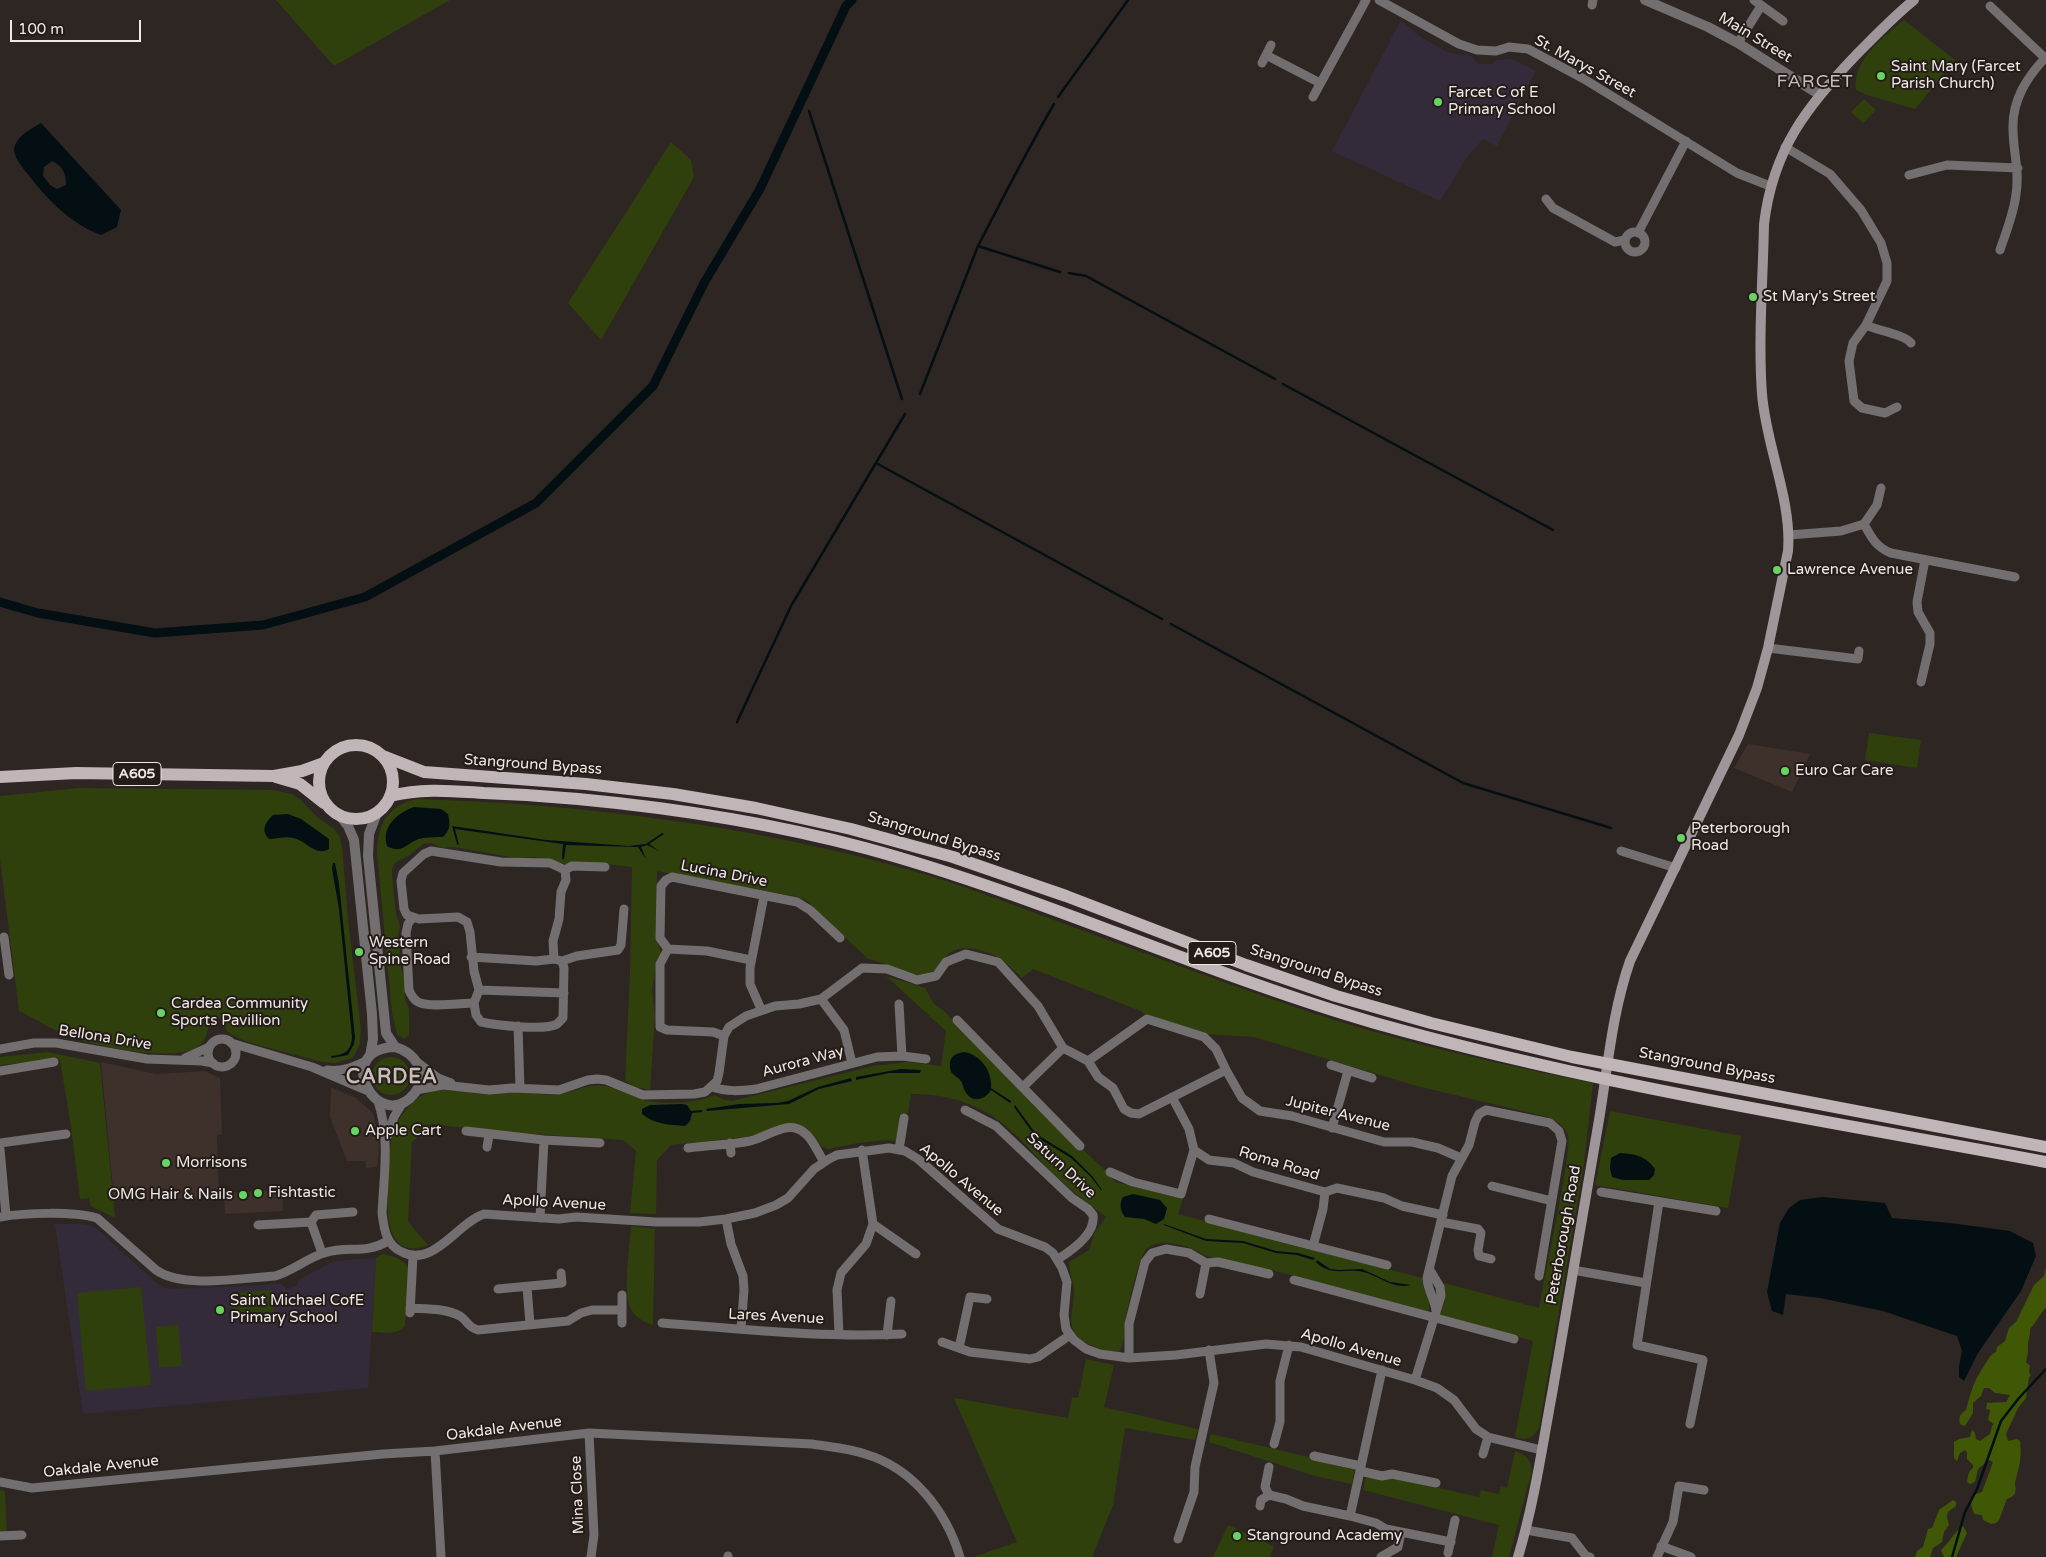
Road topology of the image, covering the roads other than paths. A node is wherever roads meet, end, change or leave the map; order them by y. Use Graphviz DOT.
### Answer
graph roads {
  1 [pos="1366,0"];
  2 [pos="1379,0"];
  3 [pos="1648,0"];
  4 [pos="1914,0"];
  5 [pos="1758,3"];
  6 [pos="1991,12"];
  7 [pos="1783,21"];
  8 [pos="1738,43"];
  9 [pos="1271,45"];
  10 [pos="2046,58"];
  11 [pos="1320,83"];
  12 [pos="1820,95"];
  13 [pos="1314,96"];
  14 [pos="1686,141"];
  15 [pos="1785,147"];
  16 [pos="1716,148"];
  17 [pos="1711,158"];
  18 [pos="2018,168"];
  19 [pos="1909,176"];
  20 [pos="1770,186"];
  21 [pos="1546,200"];
  22 [pos="1638,233"];
  23 [pos="1625,240"];
  24 [pos="2000,250"];
  25 [pos="1866,325"];
  26 [pos="1911,343"];
  27 [pos="1897,407"];
  28 [pos="1881,488"];
  29 [pos="1864,524"];
  30 [pos="1789,535"];
  31 [pos="1925,560"];
  32 [pos="2015,577"];
  33 [pos="1768,648"];
  34 [pos="1859,650"];
  35 [pos="1921,682"];
  36 [pos="383,756"];
  37 [pos="324,763"];
  38 [pos="274,776"];
  39 [pos="0,777"];
  40 [pos="390,796"];
  41 [pos="326,804"];
  42 [pos="377,813"];
  43 [pos="340,816"];
  44 [pos="1621,851"];
  45 [pos="605,867"];
  46 [pos="1676,868"];
  47 [pos="565,870"];
  48 [pos="764,896"];
  49 [pos="624,909"];
  50 [pos="413,917"];
  51 [pos="4,937"];
  52 [pos="840,938"];
  53 [pos="668,949"];
  54 [pos="472,956"];
  55 [pos="3,959"];
  56 [pos="558,960"];
  57 [pos="751,960"];
  58 [pos="9,975"];
  59 [pos="479,990"];
  60 [pos="564,993"];
  61 [pos="821,999"];
  62 [pos="474,1003"];
  63 [pos="899,1004"];
  64 [pos="761,1009"];
  65 [pos="957,1020"];
  66 [pos="518,1026"];
  67 [pos="724,1036"];
  68 [pos="231,1042"];
  69 [pos="209,1047"];
  70 [pos="395,1047"];
  71 [pos="1063,1048"];
  72 [pos="0,1049"];
  73 [pos="265,1054"];
  74 [pos="902,1056"];
  75 [pos="368,1059"];
  76 [pos="926,1059"];
  77 [pos="177,1060"];
  78 [pos="234,1060"];
  79 [pos="1088,1061"];
  80 [pos="54,1062"];
  81 [pos="417,1062"];
  82 [pos="213,1063"];
  83 [pos="852,1063"];
  84 [pos="1332,1065"];
  85 [pos="312,1067"];
  86 [pos="1226,1070"];
  87 [pos="0,1071"];
  88 [pos="1348,1071"];
  89 [pos="1372,1078"];
  90 [pos="458,1086"];
  91 [pos="712,1087"];
  92 [pos="1023,1087"];
  93 [pos="520,1088"];
  94 [pos="366,1090"];
  95 [pos="416,1090"];
  96 [pos="1172,1097"];
  97 [pos="378,1100"];
  98 [pos="403,1102"];
  99 [pos="965,1110"];
  100 [pos="904,1118"];
  101 [pos="1332,1128"];
  102 [pos="466,1131"];
  103 [pos="66,1134"];
  104 [pos="489,1135"];
  105 [pos="544,1140"];
  106 [pos="0,1143"];
  107 [pos="600,1143"];
  108 [pos="730,1143"];
  109 [pos="386,1146"];
  110 [pos="1080,1146"];
  111 [pos="488,1147"];
  112 [pos="2046,1147"];
  113 [pos="0,1148"];
  114 [pos="688,1148"];
  115 [pos="862,1150"];
  116 [pos="899,1150"];
  117 [pos="1194,1150"];
  118 [pos="731,1153"];
  119 [pos="1461,1158"];
  120 [pos="824,1162"];
  121 [pos="2046,1162"];
  122 [pos="1110,1172"];
  123 [pos="1492,1186"];
  124 [pos="1325,1192"];
  125 [pos="1601,1192"];
  126 [pos="1552,1201"];
  127 [pos="1659,1202"];
  128 [pos="1716,1211"];
  129 [pos="353,1212"];
  130 [pos="3,1217"];
  131 [pos="540,1218"];
  132 [pos="726,1219"];
  133 [pos="1209,1219"];
  134 [pos="1442,1219"];
  135 [pos="310,1222"];
  136 [pos="872,1224"];
  137 [pos="258,1225"];
  138 [pos="388,1241"];
  139 [pos="1313,1246"];
  140 [pos="322,1253"];
  141 [pos="916,1254"];
  142 [pos="413,1256"];
  143 [pos="1058,1259"];
  144 [pos="1491,1259"];
  145 [pos="1206,1263"];
  146 [pos="1387,1265"];
  147 [pos="1573,1270"];
  148 [pos="561,1273"];
  149 [pos="1269,1274"];
  150 [pos="1539,1276"];
  151 [pos="1294,1280"];
  152 [pos="1646,1283"];
  153 [pos="527,1287"];
  154 [pos="498,1289"];
  155 [pos="1200,1294"];
  156 [pos="622,1295"];
  157 [pos="987,1299"];
  158 [pos="891,1301"];
  159 [pos="622,1310"];
  160 [pos="1435,1314"];
  161 [pos="622,1323"];
  162 [pos="662,1323"];
  163 [pos="530,1324"];
  164 [pos="741,1329"];
  165 [pos="839,1334"];
  166 [pos="902,1334"];
  167 [pos="887,1335"];
  168 [pos="1070,1336"];
  169 [pos="1514,1339"];
  170 [pos="942,1342"];
  171 [pos="1289,1345"];
  172 [pos="959,1348"];
  173 [pos="1209,1350"];
  174 [pos="1129,1358"];
  175 [pos="1382,1370"];
  176 [pos="1415,1380"];
  177 [pos="1690,1424"];
  178 [pos="589,1433"];
  179 [pos="1488,1437"];
  180 [pos="1274,1444"];
  181 [pos="435,1450"];
  182 [pos="1542,1450"];
  183 [pos="1482,1454"];
  184 [pos="1314,1456"];
  185 [pos="1268,1467"];
  186 [pos="1360,1469"];
  187 [pos="0,1482"];
  188 [pos="1436,1483"];
  189 [pos="1704,1490"];
  190 [pos="1268,1495"];
  191 [pos="1260,1506"];
  192 [pos="1350,1516"];
  193 [pos="1455,1520"];
  194 [pos="1526,1530"];
  195 [pos="1401,1532"];
  196 [pos="22,1535"];
  197 [pos="0,1536"];
  198 [pos="1178,1539"];
  199 [pos="1451,1542"];
  200 [pos="1661,1546"];
  201 [pos="1448,1553"];
  202 [pos="441,1557"];
  203 [pos="591,1557"];
  204 [pos="960,1557"];
  205 [pos="1381,1557"];
  206 [pos="1518,1557"];
  207 [pos="1590,1557"];
  208 [pos="1657,1557"];
  209 [pos="1691,1557"];
  1 -- 11 [label="street"];
  2 -- 14 [label="street, St. Marys Street"];
  3 -- 8 [label="street, Main Street"];
  4 -- 12 [label="main road, Peterborough Road"];
  5 -- 7 [label="street"];
  5 -- 8 [label="street"];
  6 -- 10 [label="street"];
  8 -- 12 [label="street, Main Street"];
  9 -- 11 [label="street"];
  10 -- 18 [label="street"];
  11 -- 13 [label="street"];
  12 -- 15 [label="main road, Peterborough Road"];
  14 -- 17 [label="street, St. Marys Street"];
  14 -- 22 [label="street"];
  15 -- 20 [label="main road, Peterborough Road"];
  15 -- 25 [label="street"];
  16 -- 17 [label="street"];
  17 -- 20 [label="street, St. Marys Street"];
  18 -- 19 [label="street"];
  18 -- 24 [label="street"];
  20 -- 30 [label="main road, Peterborough Road"];
  21 -- 23 [label="street"];
  22 -- 23 [label="street"];
  22 -- 23 [label="street"];
  25 -- 26 [label="street"];
  25 -- 27 [label="street"];
  28 -- 29 [label="street"];
  29 -- 30 [label="street"];
  29 -- 31 [label="street"];
  30 -- 33 [label="main road, Peterborough Road"];
  31 -- 32 [label="street"];
  31 -- 35 [label="street"];
  33 -- 34 [label="street"];
  33 -- 46 [label="main road, Peterborough Road"];
  36 -- 37 [label="main road"];
  36 -- 40 [label="main road"];
  36 -- 112 [label="main road, Stanground Bypass / A605"];
  37 -- 38 [label="main road, A605"];
  37 -- 41 [label="main road"];
  38 -- 39 [label="main road, A605"];
  38 -- 41 [label="main road, A605"];
  40 -- 42 [label="main road"];
  40 -- 121 [label="main road, Stanground Bypass / A605"];
  41 -- 43 [label="main road"];
  42 -- 43 [label="main road"];
  42 -- 70 [label="street"];
  43 -- 75 [label="street"];
  44 -- 46 [label="street"];
  45 -- 47 [label="street"];
  46 -- 147 [label="main road, Peterborough Road"];
  47 -- 50 [label="street"];
  47 -- 56 [label="street"];
  48 -- 52 [label="street, Lucina Drive"];
  48 -- 53 [label="street, Lucina Drive"];
  48 -- 57 [label="street"];
  49 -- 56 [label="street"];
  50 -- 54 [label="street"];
  50 -- 62 [label="street"];
  51 -- 55 [label="street"];
  53 -- 57 [label="street"];
  53 -- 67 [label="street"];
  54 -- 56 [label="street"];
  54 -- 59 [label="street"];
  55 -- 58 [label="street"];
  56 -- 60 [label="street"];
  57 -- 64 [label="street"];
  59 -- 60 [label="street"];
  59 -- 62 [label="street"];
  60 -- 66 [label="street"];
  61 -- 64 [label="street"];
  61 -- 71 [label="street"];
  61 -- 83 [label="street"];
  62 -- 66 [label="street"];
  63 -- 74 [label="street"];
  64 -- 67 [label="street"];
  65 -- 92 [label="street"];
  66 -- 93 [label="street"];
  67 -- 91 [label="street"];
  68 -- 69 [label="street, Bellona Drive"];
  68 -- 73 [label="street, Bellona Drive"];
  68 -- 78 [label="street"];
  69 -- 77 [label="street, Bellona Drive"];
  69 -- 82 [label="street"];
  70 -- 75 [label="street"];
  70 -- 81 [label="street"];
  71 -- 79 [label="street"];
  71 -- 92 [label="street"];
  72 -- 77 [label="street, Bellona Drive"];
  73 -- 78 [label="street, Bellona Drive"];
  73 -- 85 [label="street, Bellona Drive"];
  74 -- 76 [label="street, Aurora Way"];
  74 -- 83 [label="street, Aurora Way"];
  75 -- 85 [label="street, Bellona Drive"];
  75 -- 94 [label="street"];
  77 -- 82 [label="street, Bellona Drive"];
  78 -- 82 [label="street, Bellona Drive"];
  79 -- 86 [label="street, Jupiter Avenue"];
  79 -- 96 [label="street"];
  80 -- 87 [label="street"];
  81 -- 90 [label="street"];
  81 -- 95 [label="street"];
  83 -- 91 [label="street, Aurora Way"];
  84 -- 88 [label="street"];
  85 -- 94 [label="street, Bellona Drive"];
  86 -- 96 [label="street"];
  86 -- 101 [label="street, Jupiter Avenue"];
  88 -- 89 [label="street"];
  88 -- 101 [label="street"];
  90 -- 93 [label="street"];
  90 -- 95 [label="street"];
  91 -- 93 [label="street"];
  92 -- 110 [label="street"];
  94 -- 97 [label="street"];
  95 -- 98 [label="street"];
  96 -- 117 [label="street"];
  97 -- 98 [label="street"];
  97 -- 109 [label="street"];
  98 -- 109 [label="street"];
  99 -- 143 [label="street, Saturn Drive"];
  100 -- 116 [label="street"];
  101 -- 119 [label="street, Jupiter Avenue"];
  102 -- 104 [label="street"];
  103 -- 106 [label="street"];
  104 -- 105 [label="street"];
  104 -- 111 [label="street"];
  105 -- 107 [label="street"];
  105 -- 131 [label="street"];
  108 -- 114 [label="street"];
  108 -- 118 [label="street"];
  108 -- 120 [label="street"];
  109 -- 138 [label="street"];
  113 -- 130 [label="street"];
  115 -- 116 [label="street, Apollo Avenue"];
  115 -- 120 [label="street, Apollo Avenue"];
  115 -- 136 [label="street"];
  116 -- 143 [label="street, Apollo Avenue"];
  117 -- 122 [label="street"];
  117 -- 124 [label="street, Roma Road"];
  119 -- 126 [label="street"];
  119 -- 134 [label="street"];
  120 -- 132 [label="street, Apollo Avenue"];
  123 -- 126 [label="street"];
  124 -- 134 [label="street, Roma Road"];
  124 -- 139 [label="street"];
  125 -- 127 [label="street"];
  126 -- 150 [label="street"];
  127 -- 128 [label="street"];
  127 -- 152 [label="street"];
  129 -- 135 [label="street"];
  130 -- 140 [label="street"];
  131 -- 132 [label="street, Apollo Avenue"];
  131 -- 142 [label="street, Apollo Avenue"];
  132 -- 164 [label="street"];
  133 -- 139 [label="street"];
  134 -- 144 [label="street, Roma Road"];
  134 -- 160 [label="street"];
  135 -- 137 [label="street"];
  135 -- 140 [label="street"];
  136 -- 141 [label="street"];
  136 -- 165 [label="street"];
  138 -- 140 [label="street"];
  138 -- 142 [label="street"];
  139 -- 146 [label="street"];
  142 -- 163 [label="street"];
  143 -- 168 [label="street"];
  145 -- 149 [label="street"];
  145 -- 155 [label="street"];
  145 -- 174 [label="street"];
  147 -- 152 [label="street"];
  147 -- 182 [label="main road, Peterborough Road"];
  148 -- 153 [label="street"];
  151 -- 160 [label="street"];
  152 -- 177 [label="street"];
  153 -- 154 [label="street"];
  153 -- 163 [label="street"];
  156 -- 159 [label="street"];
  157 -- 172 [label="street"];
  158 -- 167 [label="street"];
  159 -- 161 [label="street"];
  159 -- 163 [label="street"];
  160 -- 169 [label="street"];
  160 -- 176 [label="street"];
  162 -- 164 [label="street, Lares Avenue"];
  164 -- 165 [label="street, Lares Avenue"];
  165 -- 167 [label="street, Lares Avenue"];
  166 -- 167 [label="street, Lares Avenue"];
  168 -- 172 [label="street"];
  168 -- 174 [label="street, Apollo Avenue"];
  170 -- 172 [label="street"];
  171 -- 173 [label="street, Apollo Avenue"];
  171 -- 175 [label="street, Apollo Avenue"];
  171 -- 180 [label="street"];
  173 -- 174 [label="street, Apollo Avenue"];
  173 -- 198 [label="street"];
  175 -- 176 [label="street, Apollo Avenue"];
  175 -- 186 [label="street"];
  176 -- 179 [label="street, Apollo Avenue"];
  178 -- 181 [label="street, Oakdale Avenue"];
  178 -- 203 [label="street, Mina Close"];
  178 -- 204 [label="street, Oakdale Avenue"];
  179 -- 182 [label="street, Apollo Avenue"];
  179 -- 183 [label="street"];
  181 -- 187 [label="street, Oakdale Avenue"];
  181 -- 202 [label="street"];
  182 -- 194 [label="main road, Peterborough Road"];
  184 -- 186 [label="street"];
  185 -- 190 [label="street"];
  186 -- 188 [label="street"];
  186 -- 192 [label="street"];
  189 -- 200 [label="street"];
  190 -- 191 [label="street"];
  190 -- 192 [label="street"];
  192 -- 195 [label="street"];
  193 -- 199 [label="street"];
  194 -- 206 [label="main road, Peterborough Road"];
  194 -- 207 [label="street"];
  195 -- 199 [label="street"];
  195 -- 205 [label="street"];
  196 -- 197 [label="street"];
  199 -- 201 [label="street"];
  200 -- 208 [label="street"];
  200 -- 209 [label="street"];
}
